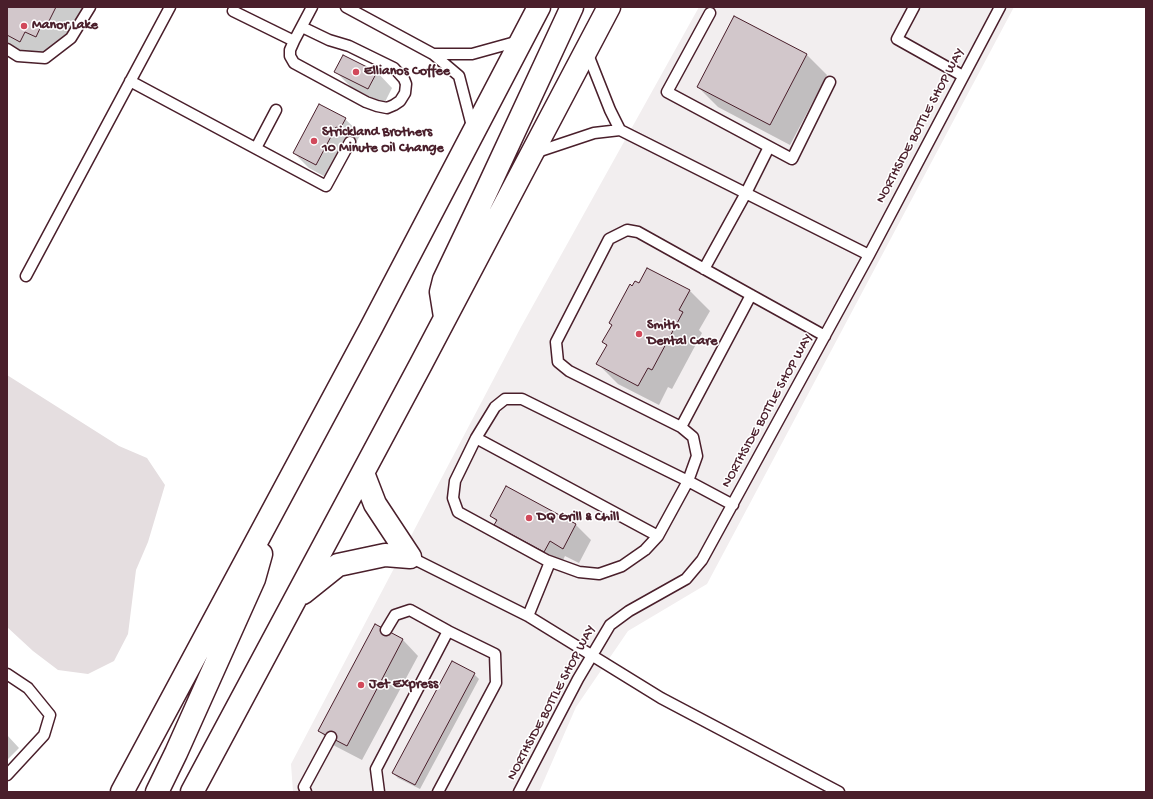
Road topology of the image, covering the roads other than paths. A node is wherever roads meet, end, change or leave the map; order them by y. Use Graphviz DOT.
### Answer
graph roads {
  1 [pos="90,7"];
  2 [pos="170,7"];
  3 [pos="312,7"];
  4 [pos="346,7"];
  5 [pos="540,7"];
  6 [pos="572,7"];
  7 [pos="609,7"];
  8 [pos="914,7"];
  9 [pos="1000,7"];
  10 [pos="233,11"];
  11 [pos="710,13"];
  12 [pos="302,27"];
  13 [pos="522,40"];
  14 [pos="294,41"];
  15 [pos="7,49"];
  16 [pos="586,50"];
  17 [pos="433,54"];
  18 [pos="964,76"];
  19 [pos="130,81"];
  20 [pos="830,82"];
  21 [pos="276,110"];
  22 [pos="620,130"];
  23 [pos="474,133"];
  24 [pos="350,142"];
  25 [pos="769,147"];
  26 [pos="256,148"];
  27 [pos="532,153"];
  28 [pos="746,193"];
  29 [pos="870,255"];
  30 [pos="704,269"];
  31 [pos="26,276"];
  32 [pos="751,294"];
  33 [pos="445,317"];
  34 [pos="825,336"];
  35 [pos="681,426"];
  36 [pos="476,438"];
  37 [pos="363,473"];
  38 [pos="688,481"];
  39 [pos="733,505"];
  40 [pos="274,508"];
  41 [pos="658,536"];
  42 [pos="410,557"];
  43 [pos="550,562"];
  44 [pos="296,599"];
  45 [pos="528,616"];
  46 [pos="386,630"];
  47 [pos="448,631"];
  48 [pos="592,656"];
  49 [pos="7,674"];
  50 [pos="331,737"];
  51 [pos="7,775"];
  52 [pos="122,792"];
  53 [pos="157,792"];
  54 [pos="192,792"];
  55 [pos="306,792"];
  56 [pos="379,792"];
  57 [pos="438,792"];
  58 [pos="519,792"];
  59 [pos="839,792"];
  1 -- 15 [label="lane"];
  2 -- 19 [label="lane"];
  3 -- 12 [label="lane"];
  4 -- 17 [label="lane"];
  5 -- 13 [label="main road"];
  6 -- 33 [label="main road"];
  7 -- 16 [label="main road"];
  8 -- 18 [label="lane"];
  9 -- 18 [label="lane, NORTHSIDE BOTTLE SHOP WAY"];
  10 -- 14 [label="lane"];
  11 -- 25 [label="lane"];
  12 -- 14 [label="lane"];
  12 -- 14 [label="lane"];
  13 -- 17 [label="lane"];
  13 -- 23 [label="main road"];
  16 -- 22 [label="lane"];
  16 -- 27 [label="main road"];
  17 -- 23 [label="lane"];
  18 -- 29 [label="lane, NORTHSIDE BOTTLE SHOP WAY"];
  19 -- 26 [label="lane"];
  19 -- 31 [label="lane"];
  20 -- 25 [label="lane"];
  21 -- 26 [label="lane"];
  22 -- 27 [label="lane"];
  22 -- 28 [label="lane"];
  23 -- 40 [label="main road"];
  24 -- 26 [label="lane"];
  25 -- 28 [label="lane"];
  27 -- 33 [label="main road"];
  28 -- 29 [label="lane"];
  28 -- 30 [label="lane"];
  29 -- 34 [label="lane, NORTHSIDE BOTTLE SHOP WAY"];
  30 -- 32 [label="lane"];
  30 -- 35 [label="lane"];
  32 -- 34 [label="lane"];
  32 -- 35 [label="lane"];
  33 -- 37 [label="main road"];
  34 -- 39 [label="lane, NORTHSIDE BOTTLE SHOP WAY"];
  35 -- 38 [label="lane"];
  36 -- 38 [label="lane"];
  36 -- 41 [label="lane"];
  36 -- 43 [label="lane"];
  37 -- 42 [label="main road"];
  37 -- 44 [label="main road"];
  38 -- 39 [label="lane"];
  38 -- 41 [label="lane"];
  39 -- 48 [label="lane, NORTHSIDE BOTTLE SHOP WAY"];
  40 -- 52 [label="main road"];
  40 -- 53 [label="main road"];
  41 -- 43 [label="lane"];
  42 -- 44 [label="main road"];
  42 -- 45 [label="lane"];
  43 -- 45 [label="lane"];
  44 -- 54 [label="main road"];
  45 -- 48 [label="lane"];
  46 -- 47 [label="lane"];
  47 -- 56 [label="lane"];
  47 -- 57 [label="lane"];
  48 -- 58 [label="lane, NORTHSIDE BOTTLE SHOP WAY"];
  48 -- 59 [label="lane"];
  49 -- 51 [label="lane"];
  50 -- 55 [label="lane"];
}
